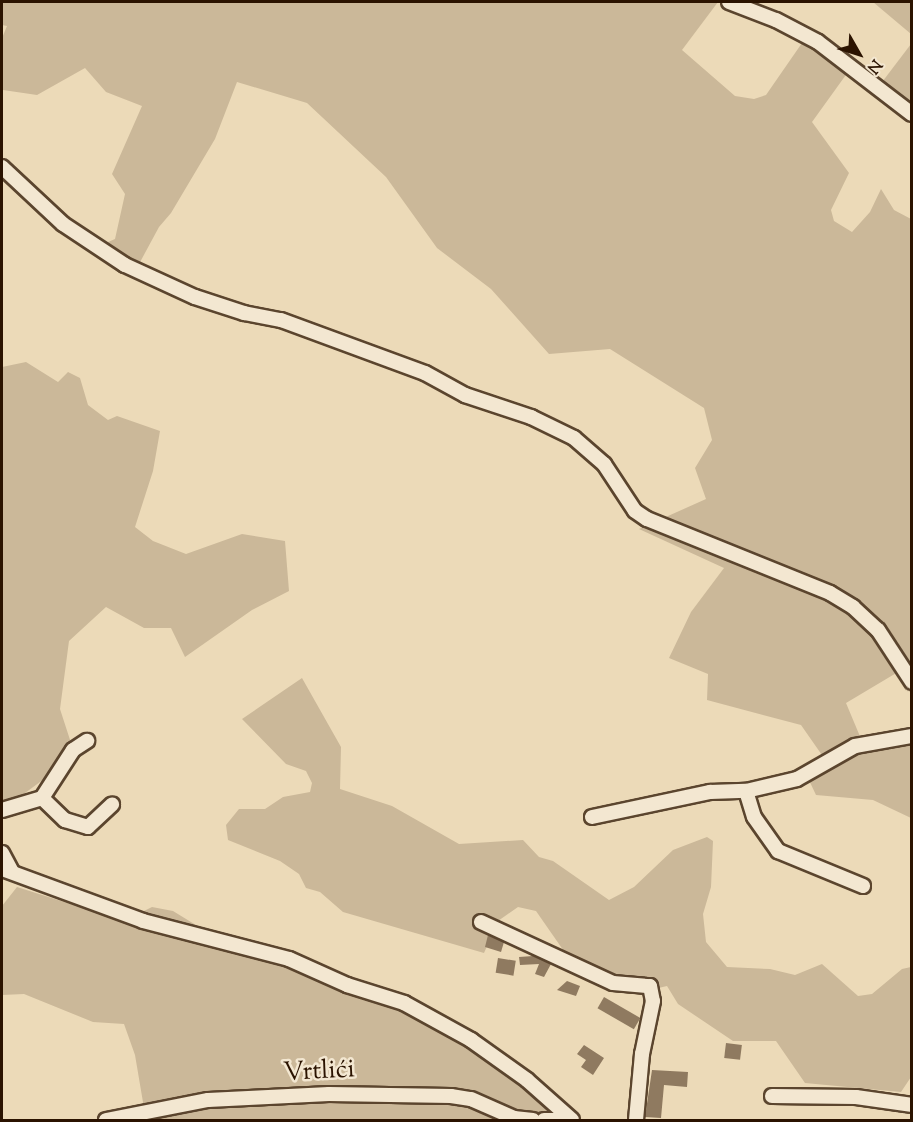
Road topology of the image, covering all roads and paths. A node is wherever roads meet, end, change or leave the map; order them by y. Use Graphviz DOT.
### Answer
graph roads {
  1 [pos="729,2"];
  2 [pos="912,114"];
  3 [pos="2,167"];
  4 [pos="912,682"];
  5 [pos="912,736"];
  6 [pos="87,741"];
  7 [pos="746,791"];
  8 [pos="42,798"];
  9 [pos="112,805"];
  10 [pos="2,810"];
  11 [pos="592,816"];
  12 [pos="2,853"];
  13 [pos="7,871"];
  14 [pos="863,886"];
  15 [pos="481,922"];
  16 [pos="772,1096"];
  17 [pos="912,1105"];
  18 [pos="106,1120"];
  19 [pos="533,1120"];
  20 [pos="544,1120"];
  21 [pos="570,1120"];
  22 [pos="636,1120"];
  1 -- 2 [label="street"];
  3 -- 4 [label="street"];
  5 -- 7 [label="street"];
  6 -- 8 [label="street"];
  7 -- 11 [label="street"];
  7 -- 14 [label="street"];
  8 -- 9 [label="street"];
  8 -- 10 [label="street"];
  12 -- 13 [label="street"];
  13 -- 21 [label="street"];
  15 -- 22 [label="street"];
  16 -- 17 [label="street"];
  18 -- 19 [label="street, Vrtlići"];
  20 -- 21 [label="street"];
}
